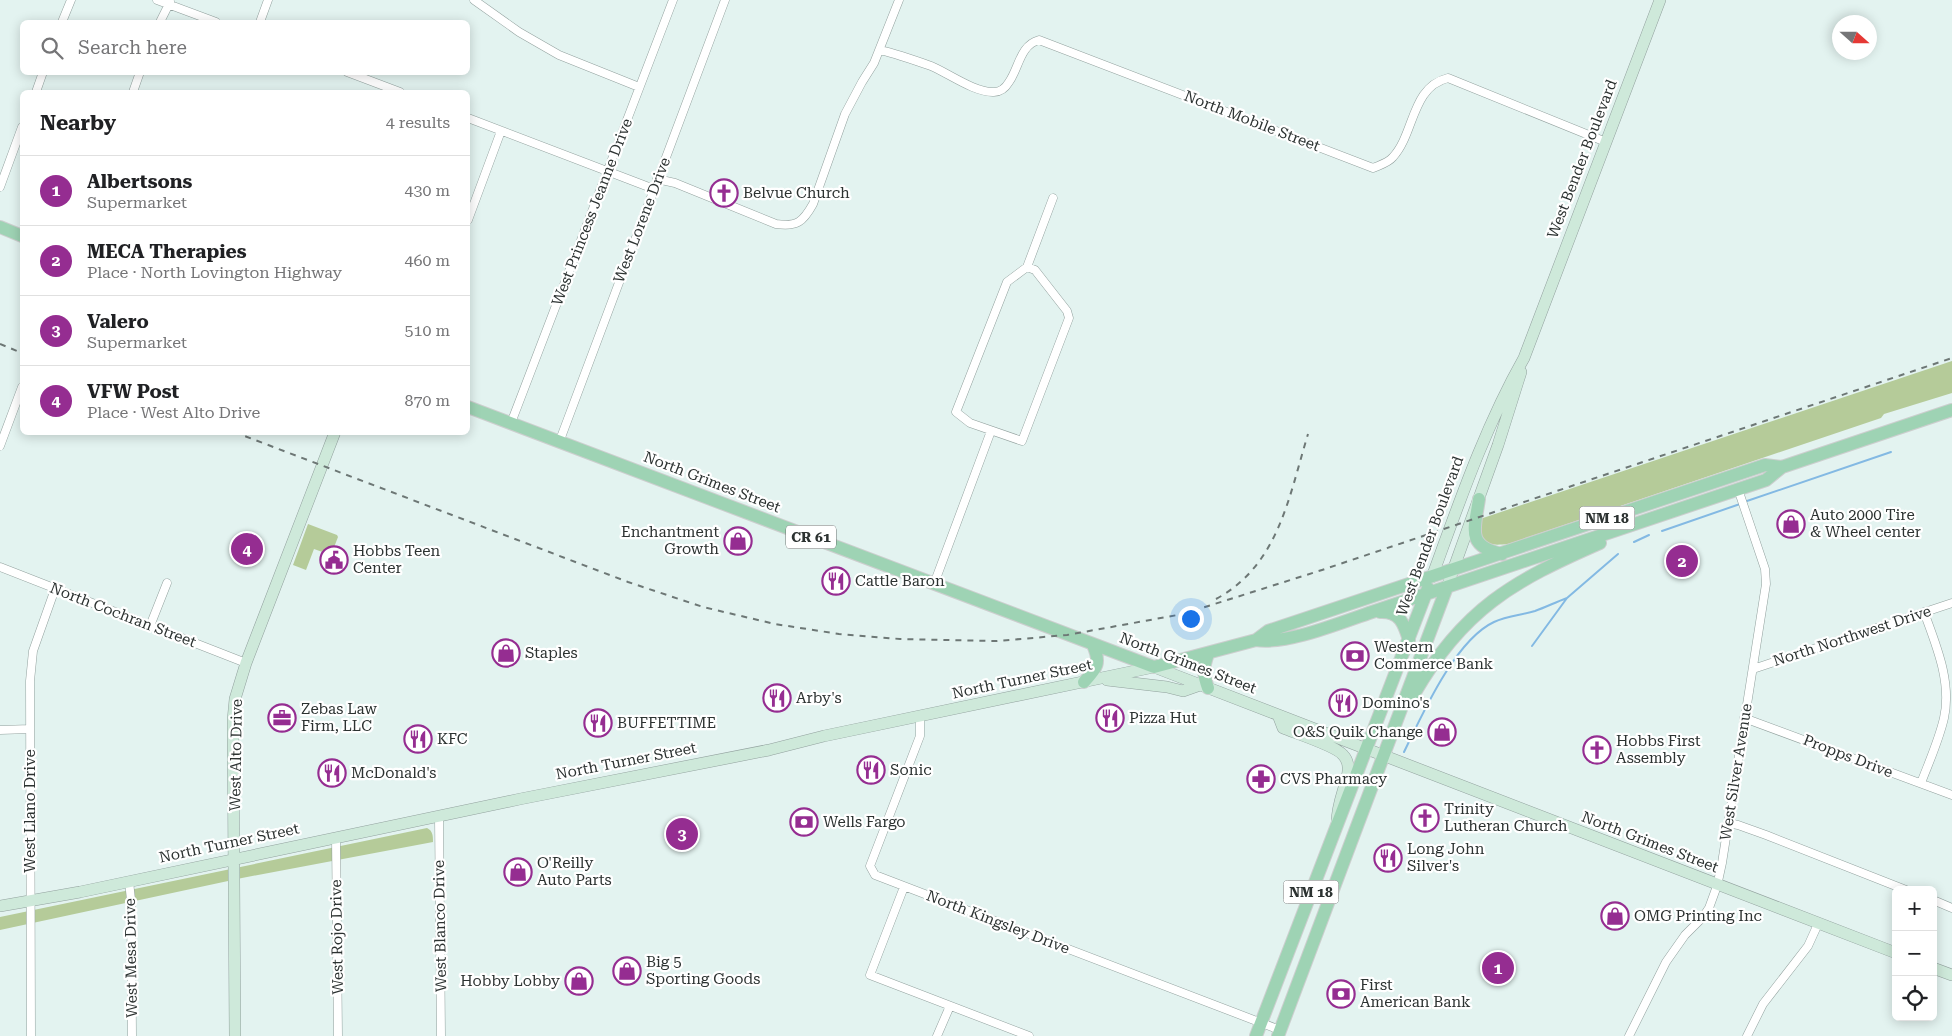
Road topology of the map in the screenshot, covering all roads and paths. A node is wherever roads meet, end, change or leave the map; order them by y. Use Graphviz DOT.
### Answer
graph roads {
  1 [pos="71,0"];
  2 [pos="156,0"];
  3 [pos="268,0"];
  4 [pos="474,0"];
  5 [pos="725,0"];
  6 [pos="899,0"];
  7 [pos="1660,0"];
  8 [pos="669,1"];
  9 [pos="170,2"];
  10 [pos="63,20"];
  11 [pos="161,20"];
  12 [pos="211,20"];
  13 [pos="261,20"];
  14 [pos="880,50"];
  15 [pos="42,75"];
  16 [pos="139,75"];
  17 [pos="355,75"];
  18 [pos="639,87"];
  19 [pos="37,90"];
  20 [pos="134,90"];
  21 [pos="395,90"];
  22 [pos="470,119"];
  23 [pos="502,131"];
  24 [pos="20,132"];
  25 [pos="1606,142"];
  26 [pos="607,172"];
  27 [pos="657,179"];
  28 [pos="0,187"];
  29 [pos="654,189"];
  30 [pos="1053,198"];
  31 [pos="470,215"];
  32 [pos="0,227"];
  33 [pos="20,235"];
  34 [pos="1027,268"];
  35 [pos="1524,358"];
  36 [pos="20,392"];
  37 [pos="470,407"];
  38 [pos="1952,410"];
  39 [pos="511,423"];
  40 [pos="991,431"];
  41 [pos="333,435"];
  42 [pos="560,440"];
  43 [pos="0,446"];
  44 [pos="1782,467"];
  45 [pos="1738,489"];
  46 [pos="1479,499"];
  47 [pos="1622,528"];
  48 [pos="1502,554"];
  49 [pos="0,567"];
  50 [pos="1453,570"];
  51 [pos="1432,577"];
  52 [pos="167,583"];
  53 [pos="934,584"];
  54 [pos="1448,586"];
  55 [pos="55,589"];
  56 [pos="1426,594"];
  57 [pos="1952,603"];
  58 [pos="1372,612"];
  59 [pos="1924,612"];
  60 [pos="150,626"];
  61 [pos="1256,640"];
  62 [pos="1409,640"];
  63 [pos="1093,644"];
  64 [pos="1208,654"];
  65 [pos="246,663"];
  66 [pos="1154,667"];
  67 [pos="1753,669"];
  68 [pos="1100,679"];
  69 [pos="1084,682"];
  70 [pos="1204,686"];
  71 [pos="1278,715"];
  72 [pos="920,717"];
  73 [pos="1744,718"];
  74 [pos="1398,722"];
  75 [pos="30,729"];
  76 [pos="0,730"];
  77 [pos="1368,750"];
  78 [pos="1385,756"];
  79 [pos="1921,783"];
  80 [pos="1952,795"];
  81 [pos="439,817"];
  82 [pos="1728,823"];
  83 [pos="1336,827"];
  84 [pos="336,838"];
  85 [pos="234,859"];
  86 [pos="129,881"];
  87 [pos="1717,886"];
  88 [pos="1896,886"];
  89 [pos="904,887"];
  90 [pos="1311,893"];
  91 [pos="31,900"];
  92 [pos="1330,900"];
  93 [pos="1937,902"];
  94 [pos="3,903"];
  95 [pos="1952,908"];
  96 [pos="1818,924"];
  97 [pos="1892,952"];
  98 [pos="1937,969"];
  99 [pos="1952,975"];
  100 [pos="950,1006"];
  101 [pos="1260,1023"];
  102 [pos="1279,1033"];
  103 [pos="31,1036"];
  104 [pos="132,1036"];
  105 [pos="235,1036"];
  106 [pos="338,1036"];
  107 [pos="441,1036"];
  108 [pos="937,1036"];
  109 [pos="1029,1036"];
  110 [pos="1256,1036"];
  111 [pos="1629,1036"];
  112 [pos="1747,1036"];
  1 -- 10 [label="street"];
  2 -- 9 [label="street"];
  3 -- 13 [label="street"];
  4 -- 18 [label="street"];
  5 -- 27 [label="street, West Lorene Drive"];
  6 -- 14 [label="street"];
  7 -- 25 [label="main road, West Bender Boulevard"];
  8 -- 18 [label="street, West Princess Jeanne Drive"];
  9 -- 11 [label="street"];
  9 -- 12 [label="street"];
  14 -- 25 [label="street, North Mobile Street"];
  14 -- 27 [label="street"];
  15 -- 19 [label="street"];
  16 -- 20 [label="street"];
  17 -- 21 [label="street"];
  18 -- 26 [label="street, West Princess Jeanne Drive"];
  22 -- 23 [label="street"];
  23 -- 26 [label="street"];
  23 -- 31 [label="street"];
  24 -- 28 [label="street"];
  25 -- 35 [label="main road, West Bender Boulevard"];
  26 -- 29 [label="street"];
  26 -- 39 [label="street, West Princess Jeanne Drive"];
  27 -- 29 [label="street, West Lorene Drive"];
  29 -- 42 [label="street, West Lorene Drive"];
  30 -- 34 [label="street"];
  32 -- 33 [label="main road"];
  34 -- 40 [label="street"];
  34 -- 40 [label="street"];
  35 -- 46 [label="main road, West Bender Boulevard"];
  35 -- 51 [label="main road, West Bender Boulevard"];
  36 -- 43 [label="street"];
  37 -- 39 [label="main road, North Grimes Street / CR 61"];
  38 -- 44 [label="main road, NM 18"];
  39 -- 42 [label="main road, North Grimes Street / CR 61"];
  40 -- 53 [label="street"];
  41 -- 65 [label="main road, West Alto Drive"];
  42 -- 53 [label="main road, North Grimes Street / CR 61"];
  44 -- 45 [label="main road, NM 18"];
  44 -- 48 [label="main road, NM 18"];
  45 -- 47 [label="main road, NM 18"];
  45 -- 67 [label="street, West Silver Avenue"];
  46 -- 48 [label="main road"];
  46 -- 50 [label="main road, West Bender Boulevard"];
  47 -- 54 [label="main road, NM 18"];
  47 -- 74 [label="main road"];
  48 -- 50 [label="main road, NM 18"];
  49 -- 55 [label="street, North Cochran Street"];
  50 -- 51 [label="main road, NM 18"];
  50 -- 54 [label="main road, West Bender Boulevard"];
  51 -- 56 [label="main road, West Bender Boulevard / NM 18"];
  51 -- 61 [label="main road, North Turner Street"];
  52 -- 60 [label="street"];
  53 -- 63 [label="main road, North Grimes Street / CR 61"];
  54 -- 56 [label="main road, North Turner Street"];
  54 -- 74 [label="main road, West Bender Boulevard / NM 18"];
  55 -- 60 [label="street, North Cochran Street"];
  55 -- 75 [label="street, West Llano Drive"];
  56 -- 58 [label="main road, North Turner Street"];
  56 -- 62 [label="main road, West Bender Boulevard / NM 18"];
  57 -- 59 [label="street, North Northwest Drive"];
  58 -- 61 [label="main road, North Turner Street"];
  58 -- 62 [label="main road"];
  59 -- 67 [label="street, North Northwest Drive"];
  59 -- 79 [label="street"];
  60 -- 65 [label="street, North Cochran Street"];
  61 -- 64 [label="main road, North Turner Street"];
  62 -- 77 [label="main road, West Bender Boulevard / NM 18"];
  63 -- 66 [label="main road, North Grimes Street / CR 61"];
  63 -- 69 [label="main road"];
  64 -- 66 [label="main road, North Turner Street"];
  64 -- 70 [label="main road"];
  65 -- 85 [label="main road, West Alto Drive"];
  66 -- 68 [label="main road, North Turner Street"];
  66 -- 70 [label="main road, North Grimes Street / CR 61"];
  67 -- 73 [label="street, West Silver Avenue"];
  68 -- 69 [label="main road, North Turner Street"];
  68 -- 70 [label="main road"];
  69 -- 72 [label="main road, North Turner Street"];
  70 -- 71 [label="main road, North Grimes Street / CR 61"];
  71 -- 77 [label="main road, North Grimes Street / CR 61"];
  71 -- 83 [label="main road"];
  72 -- 81 [label="main road, North Turner Street"];
  72 -- 89 [label="street, North Kingsley Drive"];
  73 -- 79 [label="street, Propps Drive"];
  73 -- 82 [label="street, West Silver Avenue"];
  74 -- 78 [label="main road, West Bender Boulevard / NM 18"];
  75 -- 76 [label="street"];
  75 -- 91 [label="street, West Llano Drive"];
  77 -- 78 [label="main road, North Grimes Street / CR 61"];
  77 -- 83 [label="main road, West Bender Boulevard / NM 18"];
  78 -- 87 [label="main road, North Grimes Street / CR 61"];
  78 -- 92 [label="main road, West Bender Boulevard / NM 18"];
  79 -- 80 [label="street, Propps Drive"];
  81 -- 84 [label="main road, North Turner Street"];
  81 -- 107 [label="street, West Blanco Drive"];
  82 -- 87 [label="street, West Silver Avenue"];
  82 -- 88 [label="street"];
  83 -- 90 [label="main road, West Bender Boulevard / NM 18"];
  84 -- 85 [label="main road, North Turner Street"];
  84 -- 106 [label="street, West Rojo Drive"];
  85 -- 86 [label="main road, North Turner Street"];
  85 -- 105 [label="main road, West Alto Drive"];
  86 -- 91 [label="main road, North Turner Street"];
  86 -- 104 [label="street, West Mesa Drive"];
  87 -- 96 [label="main road, North Grimes Street / CR 61"];
  87 -- 111 [label="street, West Silver Avenue"];
  89 -- 100 [label="street"];
  89 -- 101 [label="street, North Kingsley Drive"];
  90 -- 92 [label="main road"];
  90 -- 101 [label="main road, West Bender Boulevard / NM 18"];
  91 -- 94 [label="main road, North Turner Street"];
  91 -- 103 [label="street, West Llano Drive"];
  92 -- 102 [label="main road, West Bender Boulevard / NM 18"];
  93 -- 95 [label="street"];
  96 -- 97 [label="main road, North Grimes Street / CR 61"];
  96 -- 112 [label="street"];
  98 -- 99 [label="main road"];
  100 -- 108 [label="street"];
  100 -- 109 [label="street"];
  101 -- 102 [label="street, North Kingsley Drive"];
  101 -- 110 [label="main road, West Bender Boulevard / NM 18"];
}
